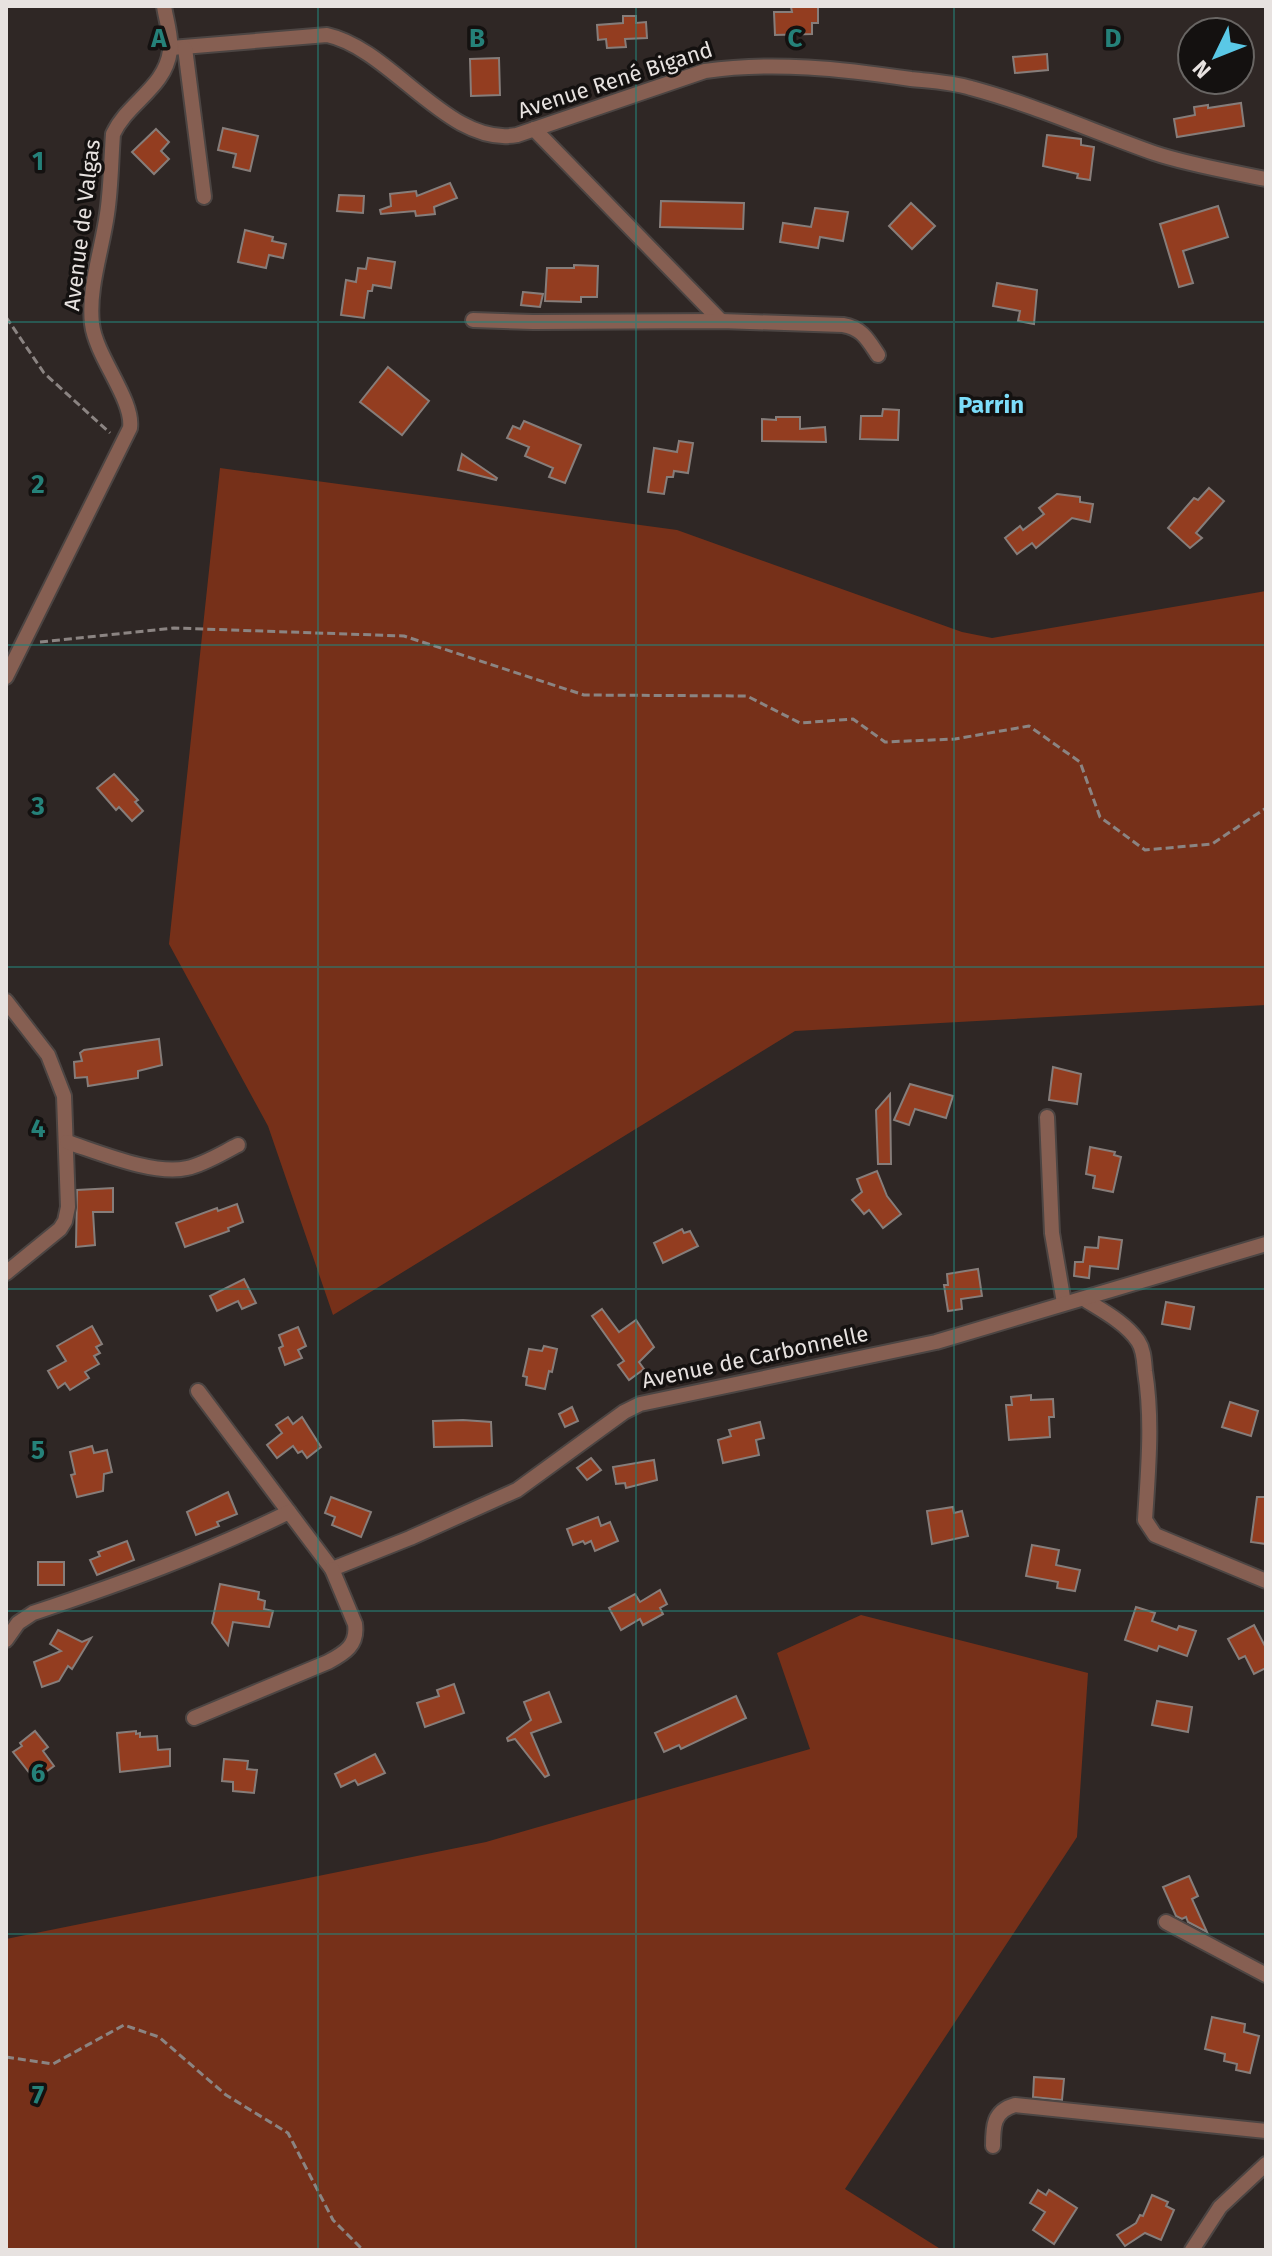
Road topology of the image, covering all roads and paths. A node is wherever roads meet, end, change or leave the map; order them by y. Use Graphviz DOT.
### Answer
graph roads {
  1 [pos="164,6"];
  2 [pos="178,48"];
  3 [pos="534,129"];
  4 [pos="1266,179"];
  5 [pos="204,197"];
  6 [pos="6,317"];
  7 [pos="473,320"];
  8 [pos="721,321"];
  9 [pos="878,355"];
  10 [pos="122,443"];
  11 [pos="22,643"];
  12 [pos="6,677"];
  13 [pos="1266,808"];
  14 [pos="6,1001"];
  15 [pos="1047,1117"];
  16 [pos="67,1142"];
  17 [pos="238,1145"];
  18 [pos="1266,1244"];
  19 [pos="6,1273"];
  20 [pos="1084,1299"];
  21 [pos="1064,1303"];
  22 [pos="198,1391"];
  23 [pos="289,1512"];
  24 [pos="332,1569"];
  25 [pos="1266,1581"];
  26 [pos="6,1640"];
  27 [pos="194,1718"];
  28 [pos="1166,1922"];
  29 [pos="1266,1975"];
  30 [pos="6,2057"];
  31 [pos="1266,2131"];
  32 [pos="993,2146"];
  33 [pos="1266,2164"];
  34 [pos="363,2250"];
  35 [pos="1192,2250"];
  1 -- 2 [label="street"];
  2 -- 3 [label="street, Avenue René Bigand"];
  2 -- 5 [label="street"];
  2 -- 10 [label="street, Avenue de Valgas"];
  3 -- 4 [label="street, Avenue René Bigand"];
  3 -- 8 [label="street"];
  6 -- 10 [label="path"];
  7 -- 8 [label="street"];
  8 -- 9 [label="street"];
  10 -- 11 [label="street, Avenue de Valgas"];
  11 -- 12 [label="street, Avenue de Valgas"];
  11 -- 13 [label="path"];
  14 -- 16 [label="street"];
  15 -- 21 [label="street"];
  16 -- 17 [label="street"];
  16 -- 19 [label="street"];
  18 -- 20 [label="street, Avenue de Carbonnelle"];
  20 -- 21 [label="street, Avenue de Carbonnelle"];
  20 -- 25 [label="street"];
  21 -- 24 [label="street, Avenue de Carbonnelle"];
  22 -- 23 [label="street"];
  23 -- 24 [label="street"];
  23 -- 26 [label="street"];
  24 -- 27 [label="street"];
  28 -- 29 [label="street"];
  30 -- 34 [label="path"];
  31 -- 32 [label="street"];
  33 -- 35 [label="street"];
}
